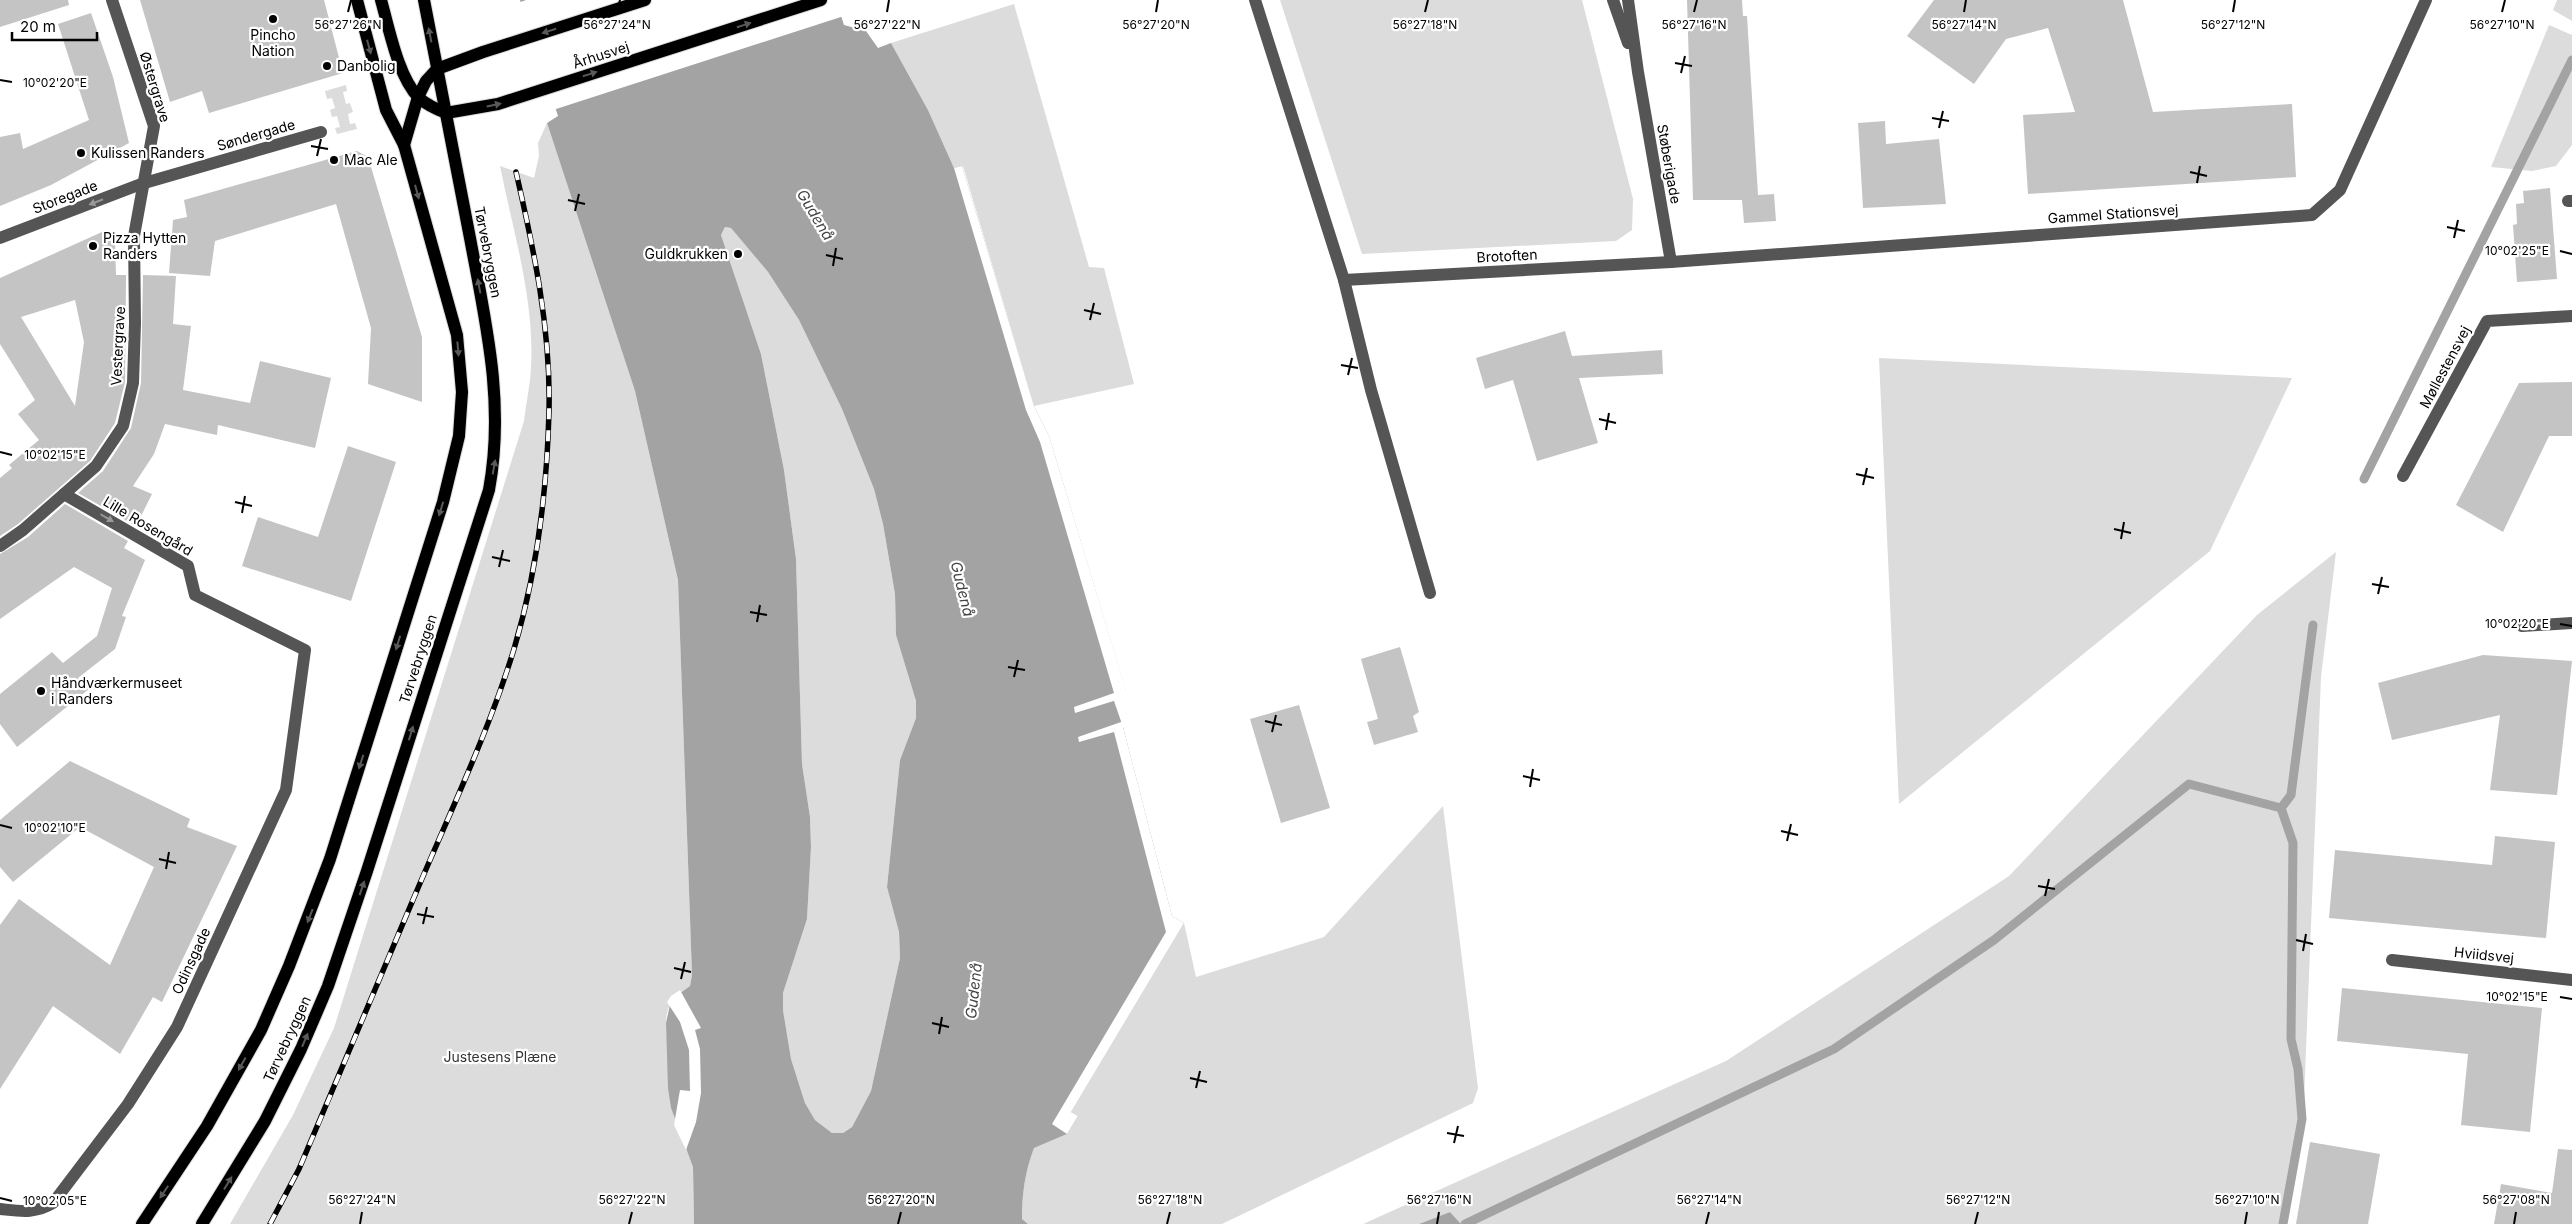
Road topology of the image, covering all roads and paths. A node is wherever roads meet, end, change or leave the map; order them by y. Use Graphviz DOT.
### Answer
graph roads {
  1 [pos="112,0"];
  2 [pos="357,0"];
  3 [pos="381,0"];
  4 [pos="424,0"];
  5 [pos="645,0"];
  6 [pos="821,0"];
  7 [pos="1256,0"];
  8 [pos="1613,0"];
  9 [pos="1628,0"];
  10 [pos="2426,0"];
  11 [pos="437,69"];
  12 [pos="1638,72"];
  13 [pos="418,97"];
  14 [pos="446,114"];
  15 [pos="321,132"];
  16 [pos="404,145"];
  17 [pos="142,184"];
  18 [pos="0,238"];
  19 [pos="1671,262"];
  20 [pos="1344,280"];
  21 [pos="2572,316"];
  22 [pos="2403,476"];
  23 [pos="64,494"];
  24 [pos="0,546"];
  25 [pos="1430,593"];
  26 [pos="2572,623"];
  27 [pos="2522,626"];
  28 [pos="305,650"];
  29 [pos="2392,960"];
  30 [pos="2572,980"];
  31 [pos="0,1209"];
  32 [pos="142,1224"];
  33 [pos="202,1224"];
  1 -- 17 [label="street, Østergrave"];
  2 -- 16 [label="main road, Tørvebryggen, one-way"];
  3 -- 13 [label="main road"];
  11 -- 4 [label="main road, Tørvebryggen, one-way"];
  5 -- 11 [label="main road, one-way"];
  14 -- 6 [label="main road, Århusvej, one-way"];
  7 -- 20 [label="street"];
  8 -- 12 [label="street, Støberigade"];
  9 -- 12 [label="street, Støberigade"];
  10 -- 19 [label="street, Gammel Stationsvej"];
  11 -- 13 [label="main road"];
  11 -- 14 [label="main road, Tørvebryggen"];
  12 -- 19 [label="street, Støberigade"];
  13 -- 14 [label="main road"];
  13 -- 16 [label="main road"];
  33 -- 14 [label="main road, Tørvebryggen, one-way"];
  15 -- 17 [label="street, Søndergade"];
  16 -- 32 [label="main road, Tørvebryggen, one-way"];
  17 -- 18 [label="street, Storegade, one-way"];
  17 -- 23 [label="street, Vestergrave"];
  19 -- 20 [label="street, Brotoften"];
  20 -- 25 [label="street"];
  21 -- 22 [label="street, Møllestensvej"];
  23 -- 24 [label="street, Vestergrave"];
  23 -- 28 [label="street, Lille Rosengård, one-way"];
  26 -- 27 [label="street"];
  28 -- 31 [label="street, Odinsgade"];
  29 -- 30 [label="street, Hviidsvej"];
}
